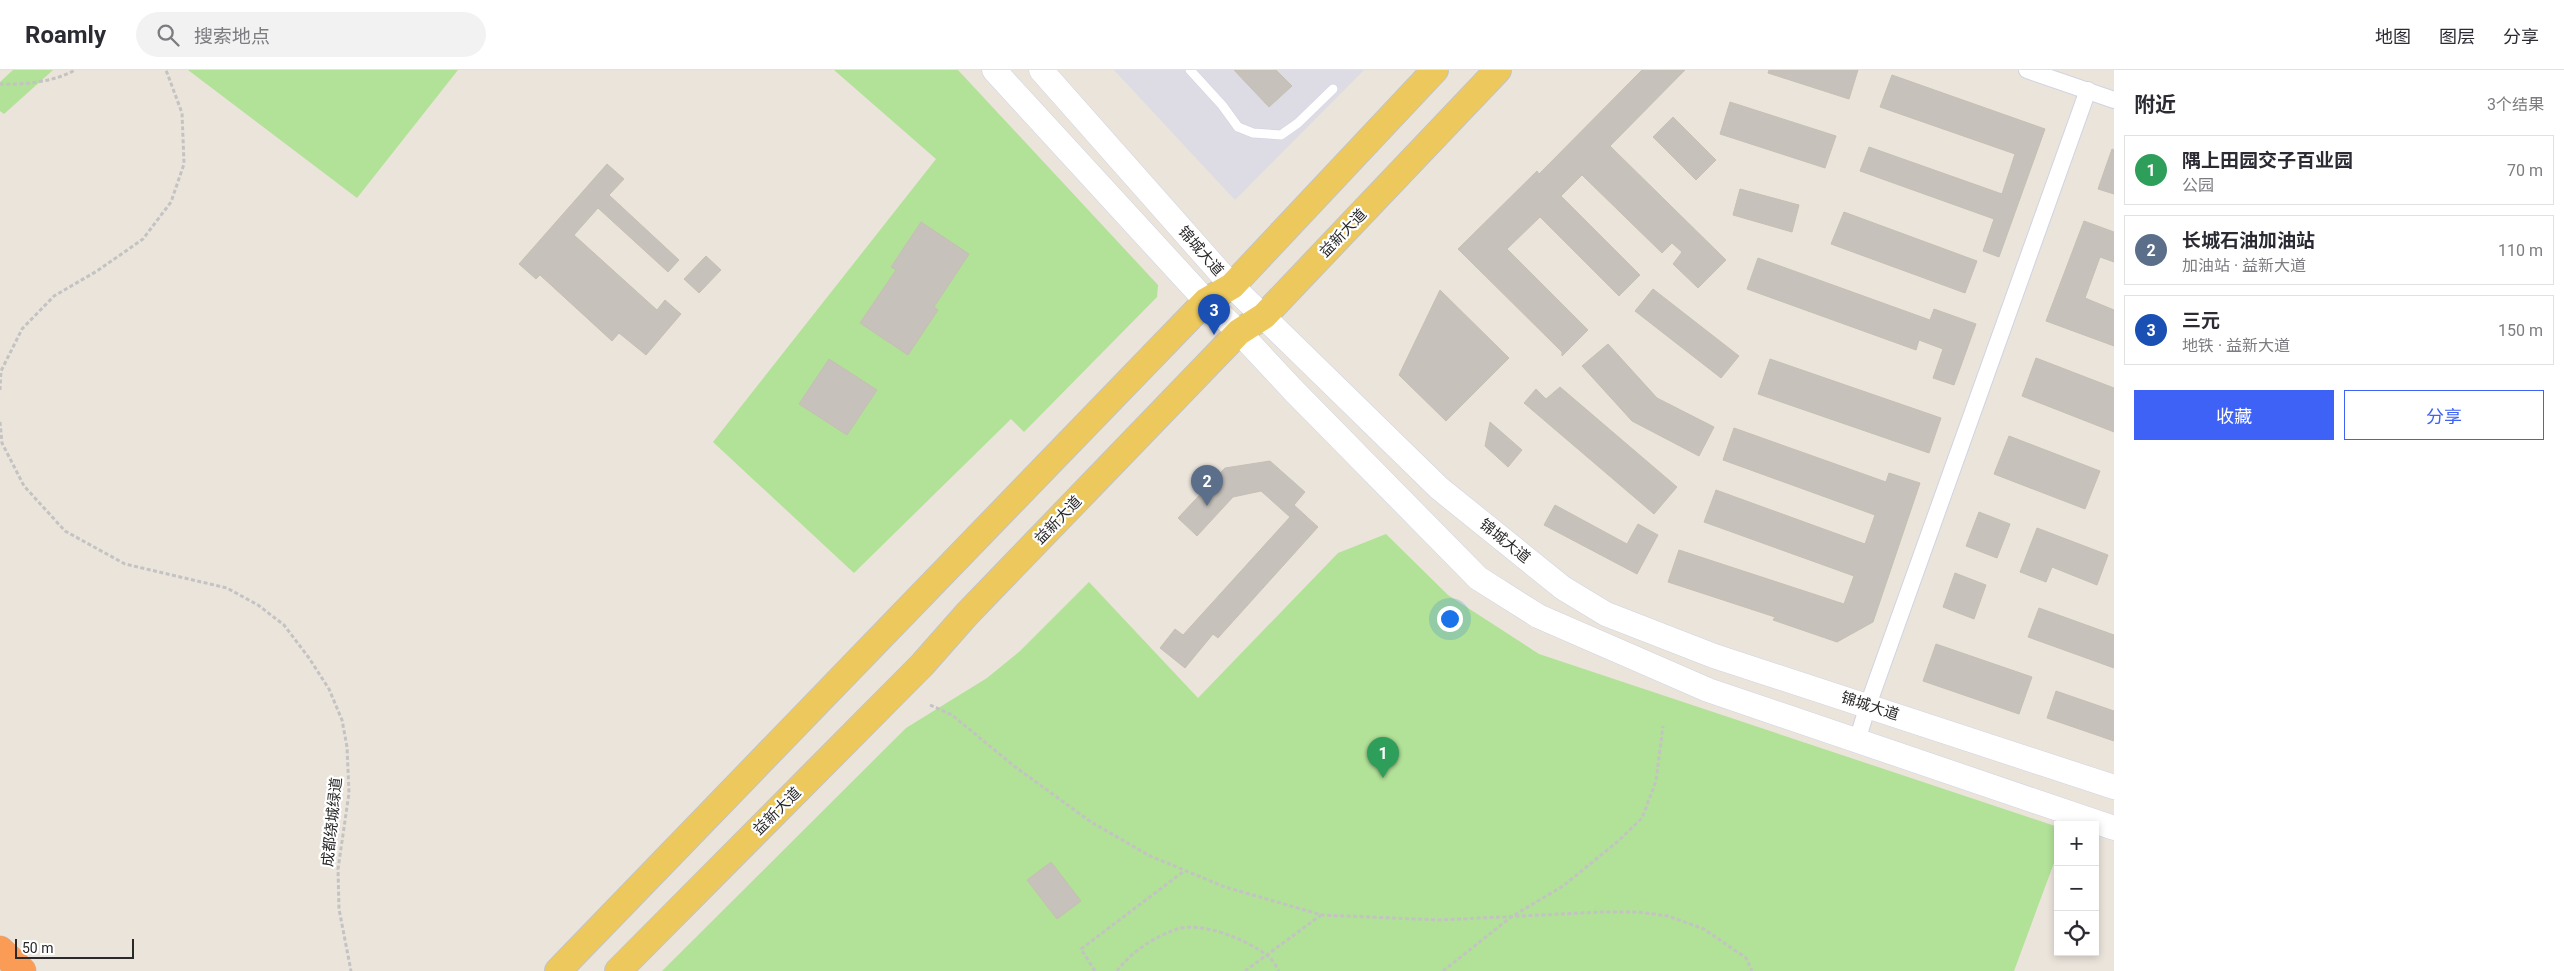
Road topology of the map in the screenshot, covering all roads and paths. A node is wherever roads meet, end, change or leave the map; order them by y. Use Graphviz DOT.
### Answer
graph roads {
  1 [pos="75,70"];
  2 [pos="166,70"];
  3 [pos="994,70"];
  4 [pos="1041,70"];
  5 [pos="1190,70"];
  6 [pos="1435,70"];
  7 [pos="1498,70"];
  8 [pos="2027,70"];
  9 [pos="0,84"];
  10 [pos="1333,89"];
  11 [pos="2088,90"];
  12 [pos="2114,100"];
  13 [pos="1232,286"];
  14 [pos="1206,301"];
  15 [pos="1264,316"];
  16 [pos="1239,332"];
  17 [pos="0,390"];
  18 [pos="0,422"];
  19 [pos="930,705"];
  20 [pos="1868,705"];
  21 [pos="1663,726"];
  22 [pos="1857,741"];
  23 [pos="2114,787"];
  24 [pos="2114,828"];
  25 [pos="1185,870"];
  26 [pos="1322,914"];
  27 [pos="1511,917"];
  28 [pos="0,950"];
  29 [pos="1267,955"];
  30 [pos="0,960"];
  31 [pos="13,971"];
  32 [pos="22,971"];
  33 [pos="351,971"];
  34 [pos="558,971"];
  35 [pos="618,971"];
  36 [pos="1095,971"];
  37 [pos="1117,971"];
  38 [pos="1245,971"];
  39 [pos="1279,971"];
  40 [pos="1443,971"];
  41 [pos="1752,971"];
  1 -- 9 [label="path"];
  2 -- 17 [label="path"];
  3 -- 14 [label="main road"];
  4 -- 13 [label="main road, 锦城大道"];
  5 -- 10 [label="lane"];
  6 -- 13 [label="main road"];
  7 -- 15 [label="main road, 益新大道"];
  8 -- 11 [label="street"];
  11 -- 12 [label="street"];
  11 -- 20 [label="street"];
  13 -- 14 [label="main road"];
  13 -- 15 [label="main road, 锦城大道"];
  14 -- 16 [label="main road"];
  14 -- 34 [label="main road"];
  15 -- 16 [label="main road, 益新大道"];
  15 -- 20 [label="main road, 锦城大道"];
  16 -- 22 [label="main road"];
  16 -- 35 [label="main road, 益新大道"];
  18 -- 33 [label="path, 成都绕城绿道"];
  19 -- 25 [label="path"];
  20 -- 22 [label="street"];
  20 -- 23 [label="main road, 锦城大道"];
  21 -- 27 [label="path"];
  22 -- 24 [label="main road"];
  25 -- 26 [label="path"];
  25 -- 36 [label="path"];
  26 -- 27 [label="path"];
  26 -- 29 [label="path"];
  27 -- 40 [label="path"];
  27 -- 41 [label="path"];
  28 -- 32 [label="highway"];
  29 -- 37 [label="path"];
  29 -- 38 [label="path"];
  29 -- 39 [label="path"];
  30 -- 31 [label="highway"];
}
